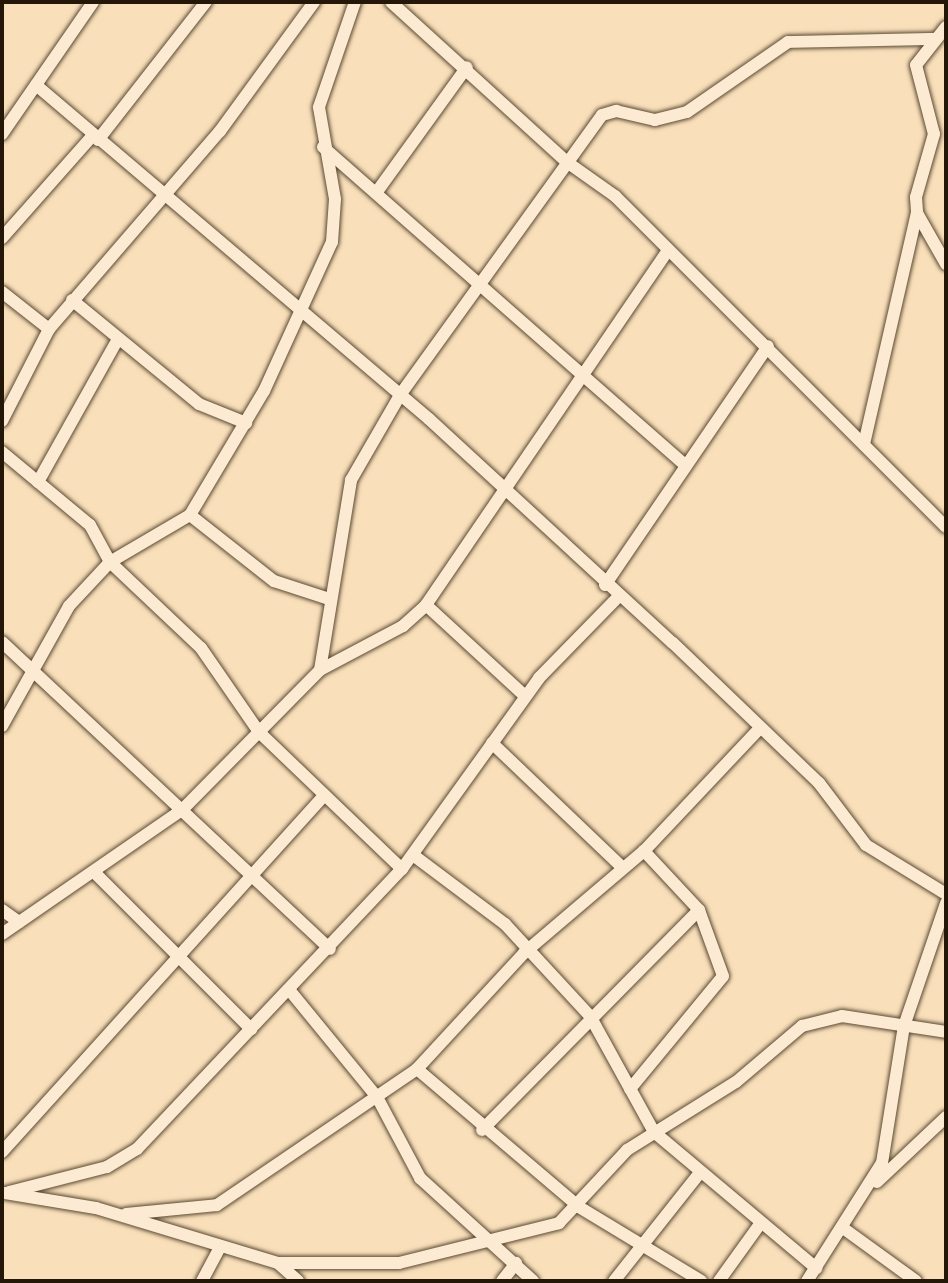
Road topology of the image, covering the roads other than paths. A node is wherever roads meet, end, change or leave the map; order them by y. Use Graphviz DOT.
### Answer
graph roads {
  1 [pos="93,2"];
  2 [pos="206,2"];
  3 [pos="314,2"];
  4 [pos="355,2"];
  5 [pos="391,2"];
  6 [pos="946,27"];
  7 [pos="935,39"];
  8 [pos="467,67"];
  9 [pos="36,85"];
  10 [pos="2,134"];
  11 [pos="95,138"];
  12 [pos="323,147"];
  13 [pos="567,162"];
  14 [pos="163,192"];
  15 [pos="376,193"];
  16 [pos="917,213"];
  17 [pos="2,238"];
  18 [pos="668,250"];
  19 [pos="946,264"];
  20 [pos="480,280"];
  21 [pos="2,292"];
  22 [pos="72,300"];
  23 [pos="302,310"];
  24 [pos="49,329"];
  25 [pos="118,339"];
  26 [pos="768,346"];
  27 [pos="584,377"];
  28 [pos="400,395"];
  29 [pos="2,421"];
  30 [pos="246,423"];
  31 [pos="864,444"];
  32 [pos="2,452"];
  33 [pos="686,466"];
  34 [pos="38,482"];
  35 [pos="503,491"];
  36 [pos="190,515"];
  37 [pos="946,527"];
  38 [pos="110,562"];
  39 [pos="605,585"];
  40 [pos="618,597"];
  41 [pos="329,599"];
  42 [pos="426,605"];
  43 [pos="2,642"];
  44 [pos="37,670"];
  45 [pos="320,670"];
  46 [pos="525,696"];
  47 [pos="2,726"];
  48 [pos="757,731"];
  49 [pos="259,732"];
  50 [pos="492,743"];
  51 [pos="321,799"];
  52 [pos="183,809"];
  53 [pos="644,851"];
  54 [pos="413,855"];
  55 [pos="623,868"];
  56 [pos="402,869"];
  57 [pos="95,873"];
  58 [pos="249,877"];
  59 [pos="946,894"];
  60 [pos="946,903"];
  61 [pos="2,910"];
  62 [pos="699,910"];
  63 [pos="19,922"];
  64 [pos="2,934"];
  65 [pos="330,949"];
  66 [pos="524,953"];
  67 [pos="177,956"];
  68 [pos="291,992"];
  69 [pos="590,1016"];
  70 [pos="904,1026"];
  71 [pos="251,1029"];
  72 [pos="946,1032"];
  73 [pos="417,1069"];
  74 [pos="630,1089"];
  75 [pos="377,1097"];
  76 [pos="946,1117"];
  77 [pos="482,1130"];
  78 [pos="654,1132"];
  79 [pos="2,1152"];
  80 [pos="698,1175"];
  81 [pos="869,1190"];
  82 [pos="3,1193"];
  83 [pos="579,1207"];
  84 [pos="115,1214"];
  85 [pos="760,1224"];
  86 [pos="843,1228"];
  87 [pos="492,1243"];
  88 [pos="220,1247"];
  89 [pos="640,1248"];
  90 [pos="278,1263"];
  91 [pos="516,1263"];
  92 [pos="816,1268"];
  93 [pos="202,1281"];
  94 [pos="298,1281"];
  95 [pos="502,1281"];
  96 [pos="533,1281"];
  97 [pos="614,1281"];
  98 [pos="701,1281"];
  99 [pos="719,1281"];
  100 [pos="807,1281"];
  101 [pos="916,1281"];
  1 -- 9 [label="street"];
  2 -- 11 [label="street"];
  3 -- 14 [label="street"];
  4 -- 12 [label="street"];
  5 -- 8 [label="street"];
  6 -- 7 [label="street"];
  7 -- 13 [label="street"];
  7 -- 16 [label="street"];
  8 -- 13 [label="street"];
  8 -- 15 [label="street"];
  9 -- 10 [label="street"];
  9 -- 11 [label="street"];
  11 -- 14 [label="street"];
  11 -- 17 [label="street"];
  12 -- 15 [label="street"];
  12 -- 23 [label="street"];
  13 -- 18 [label="street"];
  13 -- 20 [label="street"];
  14 -- 22 [label="street"];
  14 -- 23 [label="street"];
  15 -- 20 [label="street"];
  16 -- 19 [label="street"];
  16 -- 31 [label="street"];
  18 -- 26 [label="street"];
  18 -- 27 [label="street"];
  20 -- 27 [label="street"];
  20 -- 28 [label="street"];
  21 -- 24 [label="street"];
  22 -- 24 [label="street"];
  22 -- 25 [label="street"];
  23 -- 28 [label="street"];
  23 -- 30 [label="street"];
  24 -- 29 [label="street"];
  25 -- 30 [label="street"];
  25 -- 34 [label="street"];
  26 -- 31 [label="street"];
  26 -- 33 [label="street"];
  27 -- 33 [label="street"];
  27 -- 35 [label="street"];
  28 -- 35 [label="street"];
  28 -- 41 [label="street"];
  30 -- 36 [label="street"];
  31 -- 37 [label="street"];
  32 -- 34 [label="street"];
  33 -- 39 [label="street"];
  34 -- 38 [label="street"];
  35 -- 39 [label="street"];
  35 -- 42 [label="street"];
  36 -- 38 [label="street"];
  36 -- 41 [label="street"];
  38 -- 44 [label="street"];
  38 -- 49 [label="street"];
  39 -- 40 [label="street"];
  40 -- 46 [label="street"];
  40 -- 48 [label="street"];
  41 -- 45 [label="street"];
  42 -- 45 [label="street"];
  42 -- 46 [label="street"];
  43 -- 44 [label="street"];
  44 -- 47 [label="street"];
  44 -- 52 [label="street"];
  45 -- 49 [label="street"];
  46 -- 50 [label="street"];
  48 -- 53 [label="street"];
  48 -- 59 [label="street"];
  49 -- 51 [label="street"];
  49 -- 52 [label="street"];
  50 -- 54 [label="street"];
  50 -- 55 [label="street"];
  51 -- 56 [label="street"];
  51 -- 58 [label="street"];
  52 -- 57 [label="street"];
  52 -- 58 [label="street"];
  53 -- 55 [label="street"];
  53 -- 62 [label="street"];
  54 -- 56 [label="street"];
  54 -- 66 [label="street"];
  55 -- 66 [label="street"];
  56 -- 65 [label="street"];
  57 -- 63 [label="street"];
  57 -- 67 [label="street"];
  58 -- 65 [label="street"];
  58 -- 67 [label="street"];
  60 -- 70 [label="street"];
  61 -- 63 [label="street"];
  62 -- 69 [label="street"];
  62 -- 74 [label="street"];
  63 -- 64 [label="street"];
  65 -- 68 [label="street"];
  66 -- 69 [label="street"];
  66 -- 73 [label="street"];
  67 -- 71 [label="street"];
  67 -- 79 [label="street"];
  68 -- 71 [label="street"];
  68 -- 75 [label="street"];
  69 -- 74 [label="street"];
  69 -- 77 [label="street"];
  70 -- 72 [label="street"];
  70 -- 78 [label="street"];
  70 -- 81 [label="street"];
  71 -- 82 [label="street"];
  73 -- 75 [label="street"];
  73 -- 77 [label="street"];
  74 -- 78 [label="street"];
  75 -- 84 [label="street"];
  75 -- 87 [label="street"];
  76 -- 81 [label="street"];
  77 -- 83 [label="street"];
  78 -- 80 [label="street"];
  78 -- 83 [label="street"];
  80 -- 85 [label="street"];
  80 -- 89 [label="street"];
  81 -- 86 [label="street"];
  82 -- 84 [label="street"];
  83 -- 87 [label="street"];
  83 -- 89 [label="street"];
  84 -- 88 [label="street"];
  85 -- 92 [label="street"];
  85 -- 99 [label="street"];
  86 -- 92 [label="street"];
  86 -- 101 [label="street"];
  87 -- 90 [label="street"];
  87 -- 91 [label="street"];
  88 -- 90 [label="street"];
  88 -- 93 [label="street"];
  89 -- 97 [label="street"];
  89 -- 98 [label="street"];
  90 -- 94 [label="street"];
  91 -- 95 [label="street"];
  91 -- 96 [label="street"];
  92 -- 100 [label="street"];
}
